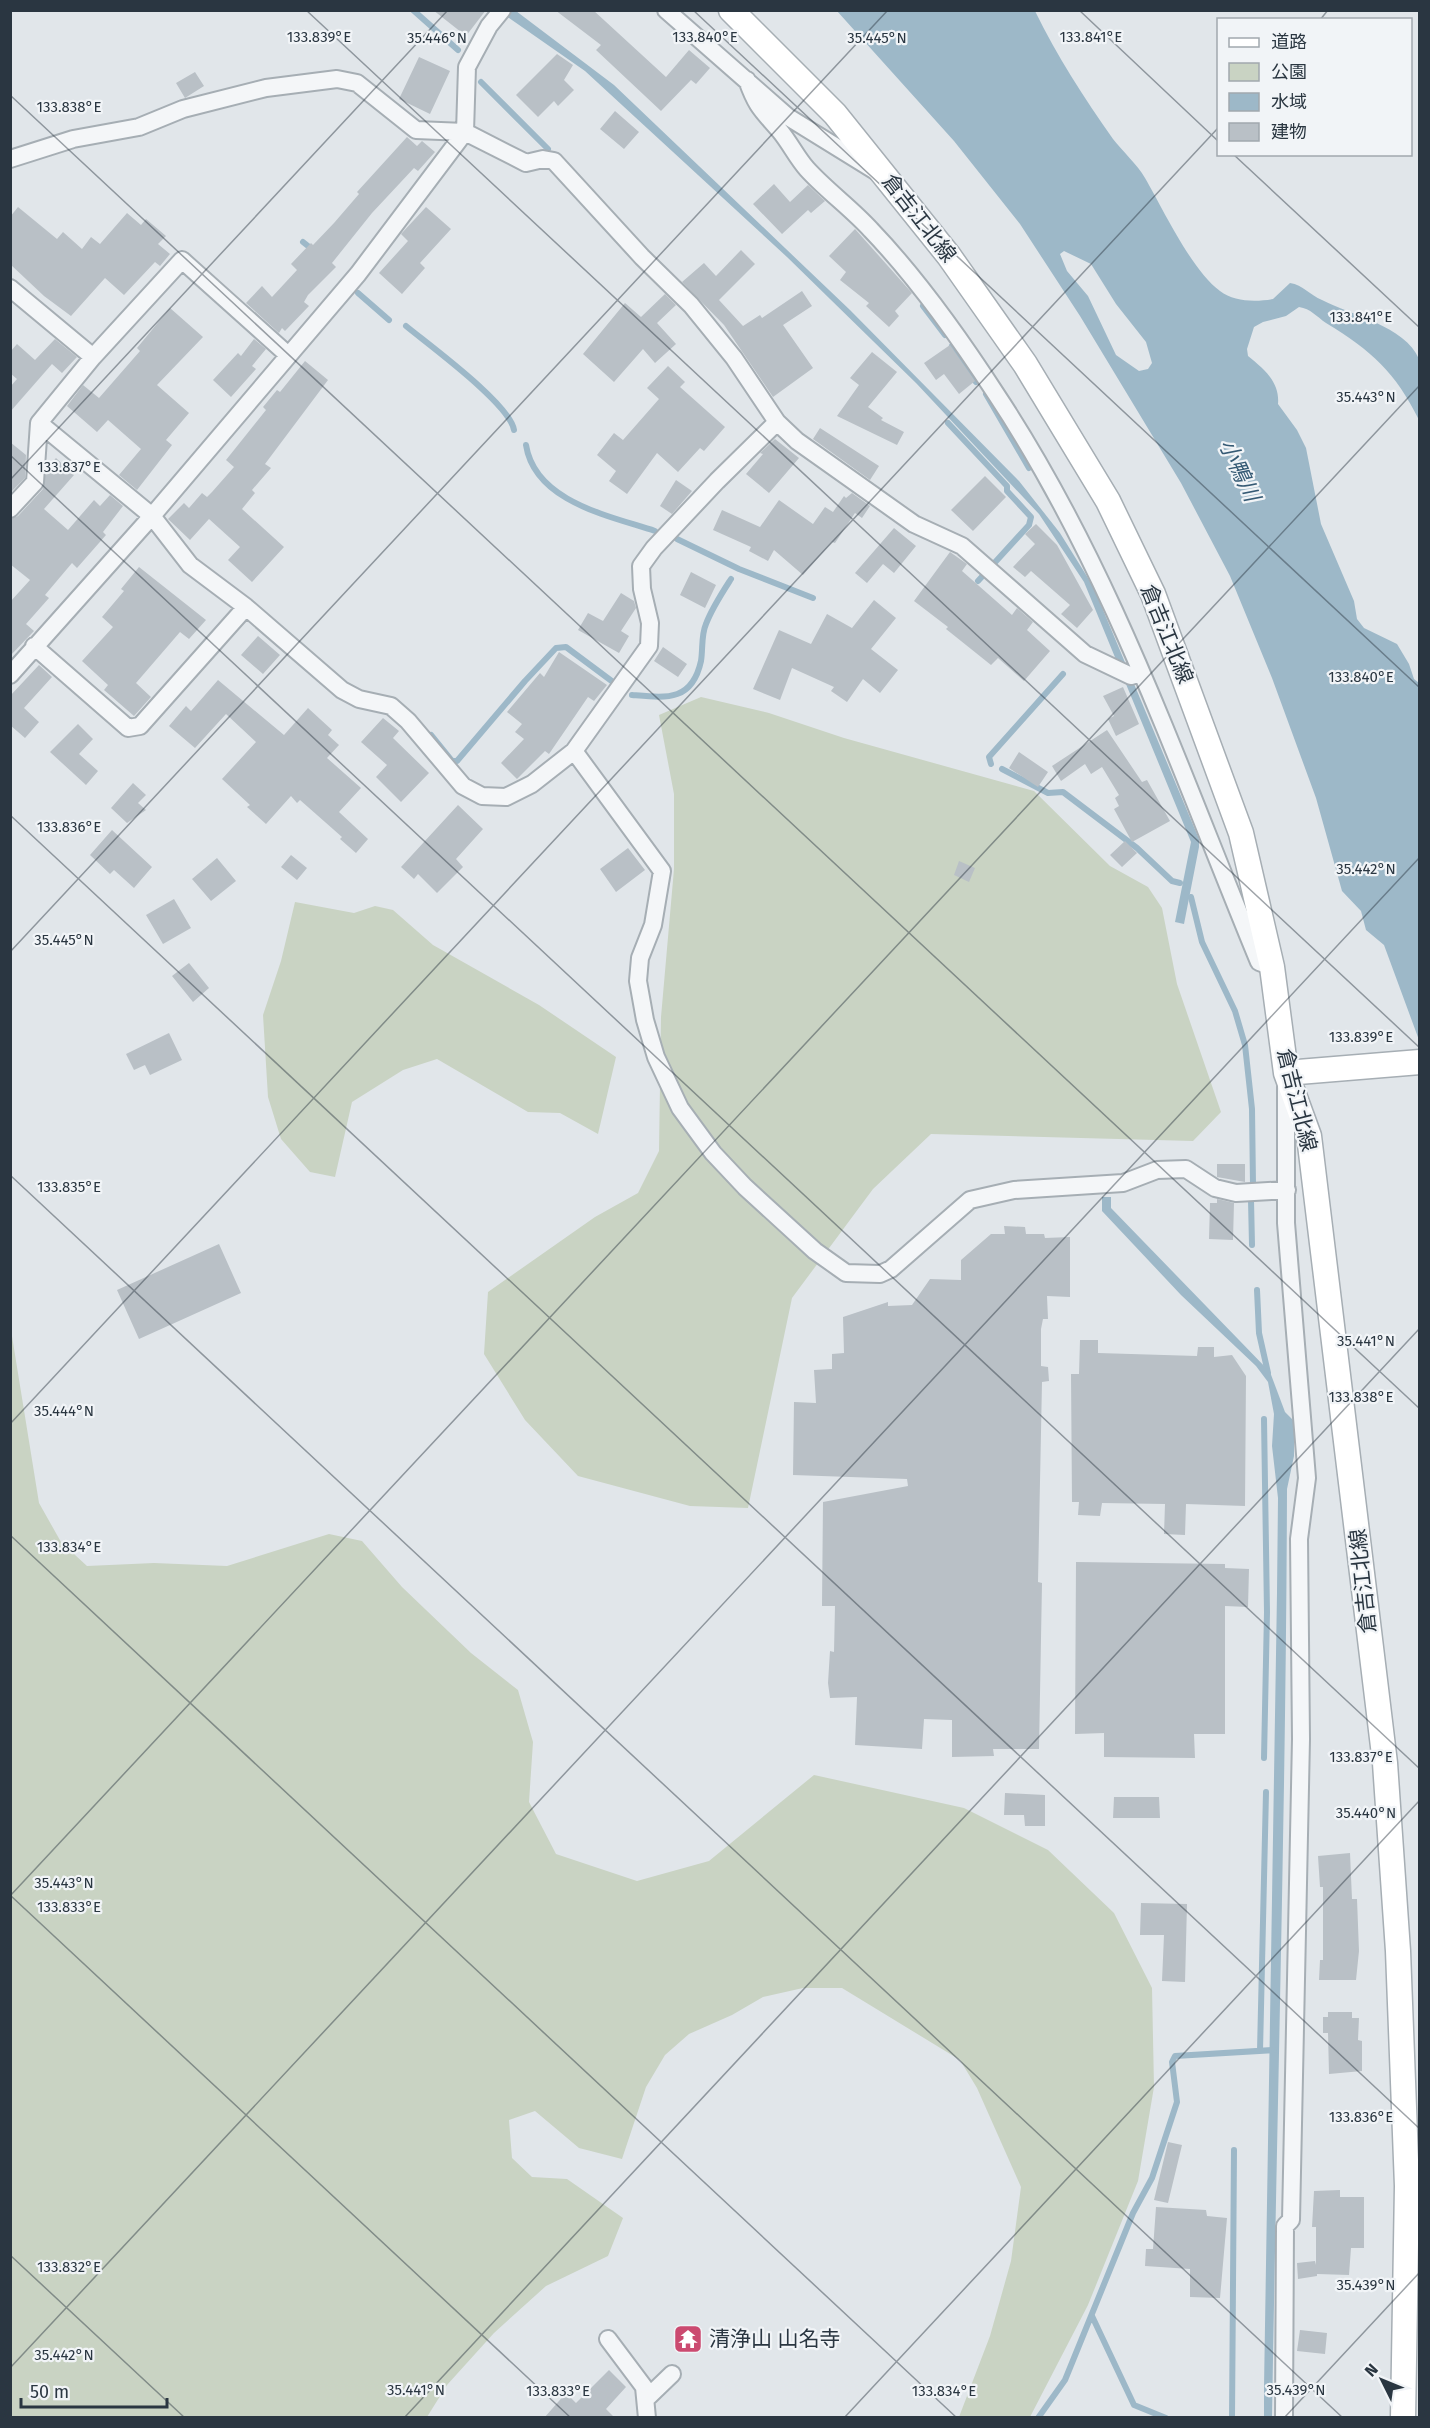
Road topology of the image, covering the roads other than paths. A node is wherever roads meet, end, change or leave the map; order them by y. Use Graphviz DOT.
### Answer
graph roads {
  1 [pos="502,10"];
  2 [pos="666,10"];
  3 [pos="731,10"];
  4 [pos="747,80"];
  5 [pos="465,132"];
  6 [pos="10,159"];
  7 [pos="889,179"];
  8 [pos="10,288"];
  9 [pos="288,355"];
  10 [pos="93,357"];
  11 [pos="777,422"];
  12 [pos="39,423"];
  13 [pos="10,509"];
  14 [pos="152,516"];
  15 [pos="246,607"];
  16 [pos="34,646"];
  17 [pos="1141,673"];
  18 [pos="10,675"];
  19 [pos="574,751"];
  20 [pos="1272,967"];
  21 [pos="1419,1062"];
  22 [pos="1286,1073"];
  23 [pos="1287,1190"];
  24 [pos="608,2339"];
  25 [pos="672,2374"];
  26 [pos="646,2399"];
  27 [pos="647,2418"];
  28 [pos="1284,2418"];
  29 [pos="1403,2418"];
  1 -- 5 [label="street"];
  2 -- 4 [label="street"];
  3 -- 7 [label="main road, 倉吉江北線"];
  4 -- 7 [label="street"];
  4 -- 17 [label="street"];
  5 -- 6 [label="street"];
  5 -- 9 [label="street"];
  5 -- 11 [label="street"];
  7 -- 20 [label="main road, 倉吉江北線"];
  8 -- 10 [label="street"];
  9 -- 10 [label="street"];
  9 -- 14 [label="street"];
  10 -- 12 [label="street"];
  11 -- 17 [label="street"];
  11 -- 19 [label="street"];
  12 -- 13 [label="street"];
  12 -- 14 [label="street"];
  14 -- 15 [label="street"];
  14 -- 16 [label="street"];
  15 -- 16 [label="street"];
  15 -- 19 [label="street"];
  16 -- 18 [label="street"];
  17 -- 20 [label="street"];
  19 -- 23 [label="street"];
  20 -- 22 [label="main road, 倉吉江北線"];
  21 -- 22 [label="main road"];
  22 -- 23 [label="street"];
  22 -- 29 [label="main road, 倉吉江北線"];
  23 -- 28 [label="street"];
  24 -- 26 [label="street"];
  25 -- 26 [label="street"];
  26 -- 27 [label="street"];
}
